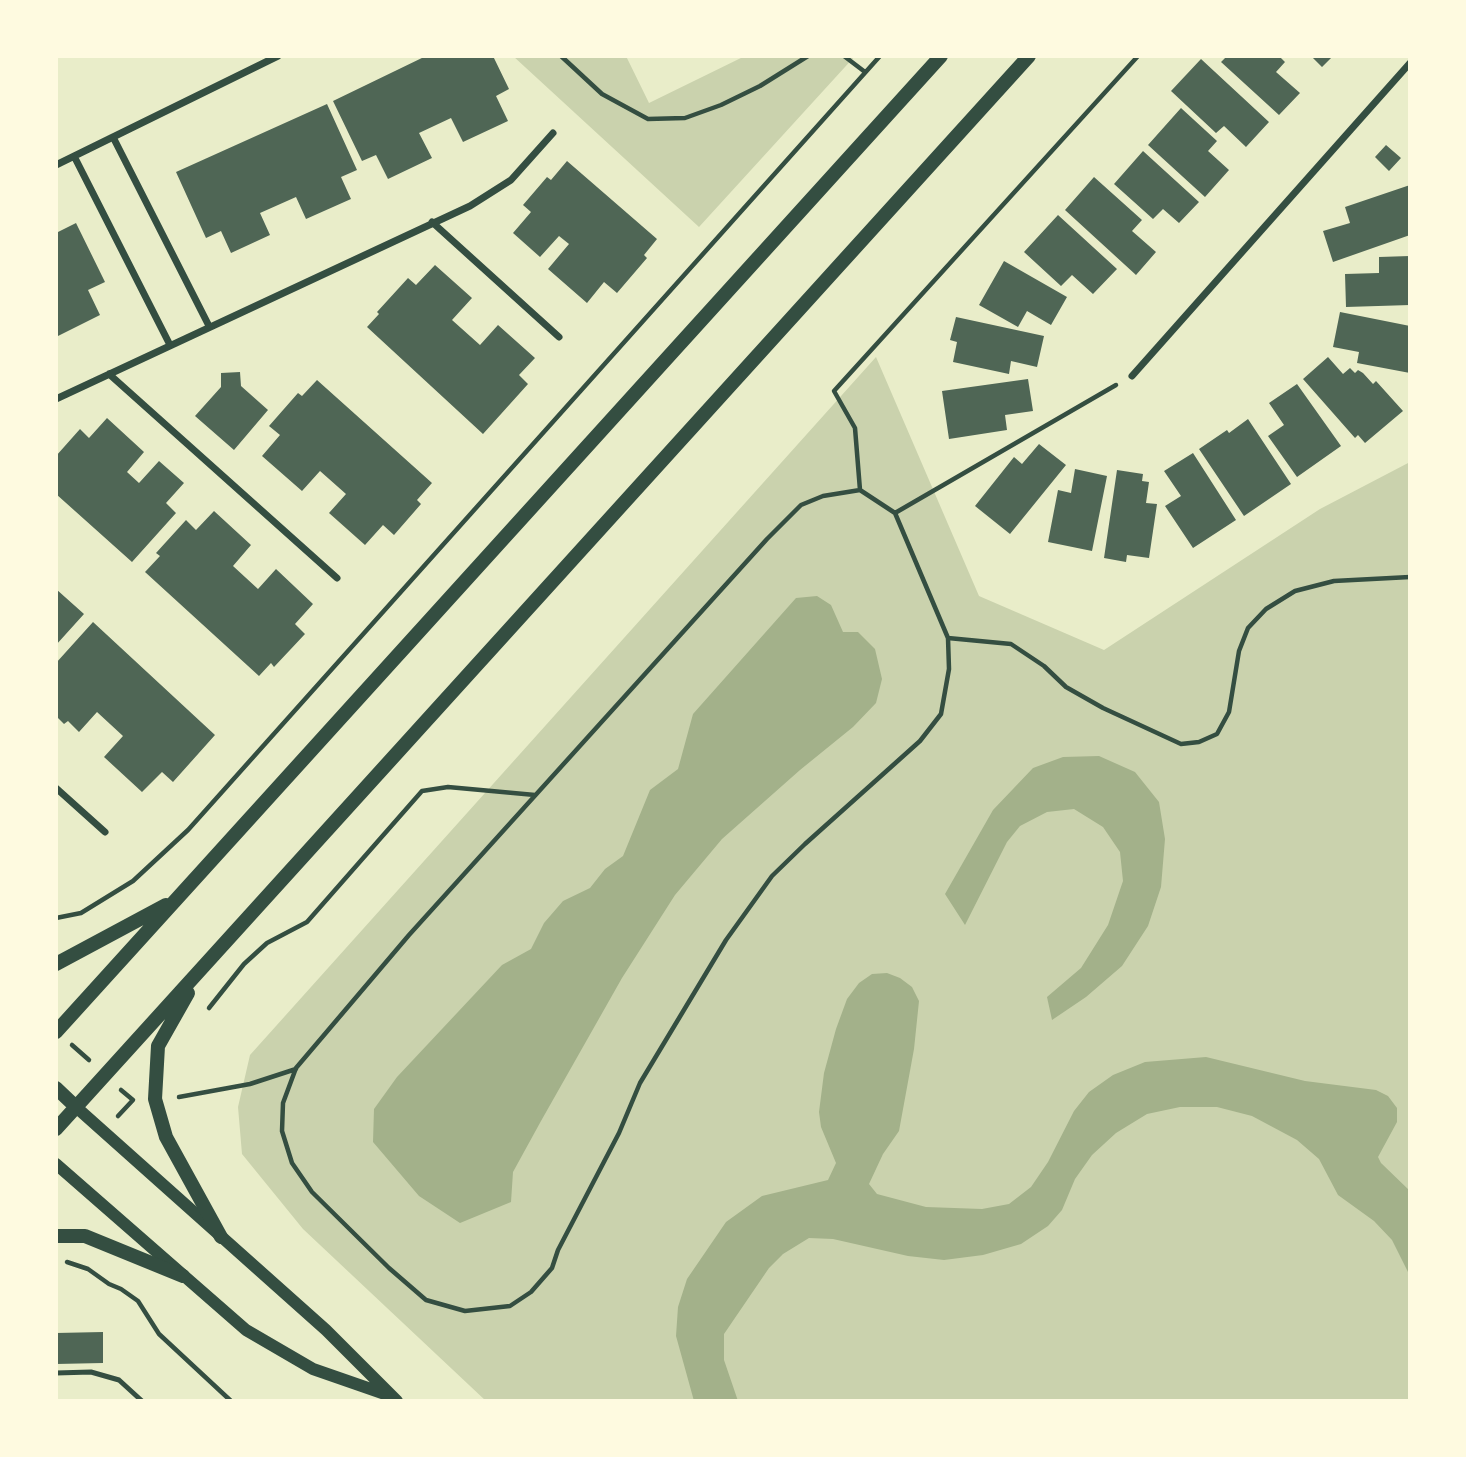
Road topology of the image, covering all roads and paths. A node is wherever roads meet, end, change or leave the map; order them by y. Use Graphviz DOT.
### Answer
graph roads {
  1 [pos="278,56"];
  2 [pos="561,56"];
  3 [pos="808,56"];
  4 [pos="844,56"];
  5 [pos="880,56"];
  6 [pos="941,56"];
  7 [pos="1029,56"];
  8 [pos="1138,56"];
  9 [pos="1410,63"];
  10 [pos="865,72"];
  11 [pos="553,133"];
  12 [pos="113,137"];
  13 [pos="74,156"];
  14 [pos="56,165"];
  15 [pos="432,222"];
  16 [pos="209,326"];
  17 [pos="559,337"];
  18 [pos="170,345"];
  19 [pos="109,374"];
  20 [pos="1132,376"];
  21 [pos="56,399"];
  22 [pos="860,490"];
  23 [pos="895,513"];
  24 [pos="1410,577"];
  25 [pos="337,578"];
  26 [pos="948,638"];
  27 [pos="56,788"];
  28 [pos="535,795"];
  29 [pos="105,832"];
  30 [pos="176,899"];
  31 [pos="56,918"];
  32 [pos="56,964"];
  33 [pos="200,971"];
  34 [pos="204,1015"];
  35 [pos="56,1032"];
  36 [pos="296,1068"];
  37 [pos="182,1084"];
  38 [pos="56,1088"];
  39 [pos="76,1107"];
  40 [pos="56,1129"];
  41 [pos="56,1164"];
  42 [pos="56,1236"];
  43 [pos="221,1237"];
  44 [pos="58,1260"];
  45 [pos="184,1276"];
  46 [pos="56,1373"];
  47 [pos="393,1398"];
  48 [pos="142,1401"];
  49 [pos="231,1401"];
  50 [pos="377,1401"];
  1 -- 12 [label="street"];
  2 -- 3 [label="path"];
  4 -- 10 [label="path"];
  5 -- 10 [label="path"];
  6 -- 30 [label="main road"];
  7 -- 33 [label="main road"];
  8 -- 22 [label="path"];
  9 -- 20 [label="street"];
  10 -- 31 [label="path"];
  11 -- 15 [label="street"];
  12 -- 13 [label="street"];
  12 -- 16 [label="street"];
  13 -- 14 [label="street"];
  13 -- 18 [label="street"];
  15 -- 16 [label="street"];
  15 -- 17 [label="street"];
  16 -- 18 [label="street"];
  18 -- 19 [label="street"];
  19 -- 21 [label="street"];
  19 -- 25 [label="street"];
  20 -- 23 [label="path"];
  22 -- 23 [label="path"];
  22 -- 28 [label="path"];
  23 -- 26 [label="path"];
  24 -- 26 [label="path"];
  26 -- 36 [label="path"];
  27 -- 29 [label="street"];
  28 -- 34 [label="path"];
  28 -- 36 [label="path"];
  30 -- 32 [label="main road"];
  30 -- 35 [label="main road"];
  33 -- 39 [label="main road"];
  33 -- 43 [label="main road"];
  36 -- 37 [label="path"];
  38 -- 39 [label="main road"];
  39 -- 40 [label="main road"];
  39 -- 43 [label="street"];
  41 -- 45 [label="street"];
  42 -- 45 [label="main road"];
  43 -- 47 [label="street"];
  44 -- 49 [label="path"];
  45 -- 47 [label="street"];
  46 -- 48 [label="lane"];
  47 -- 50 [label="lane"];
}
